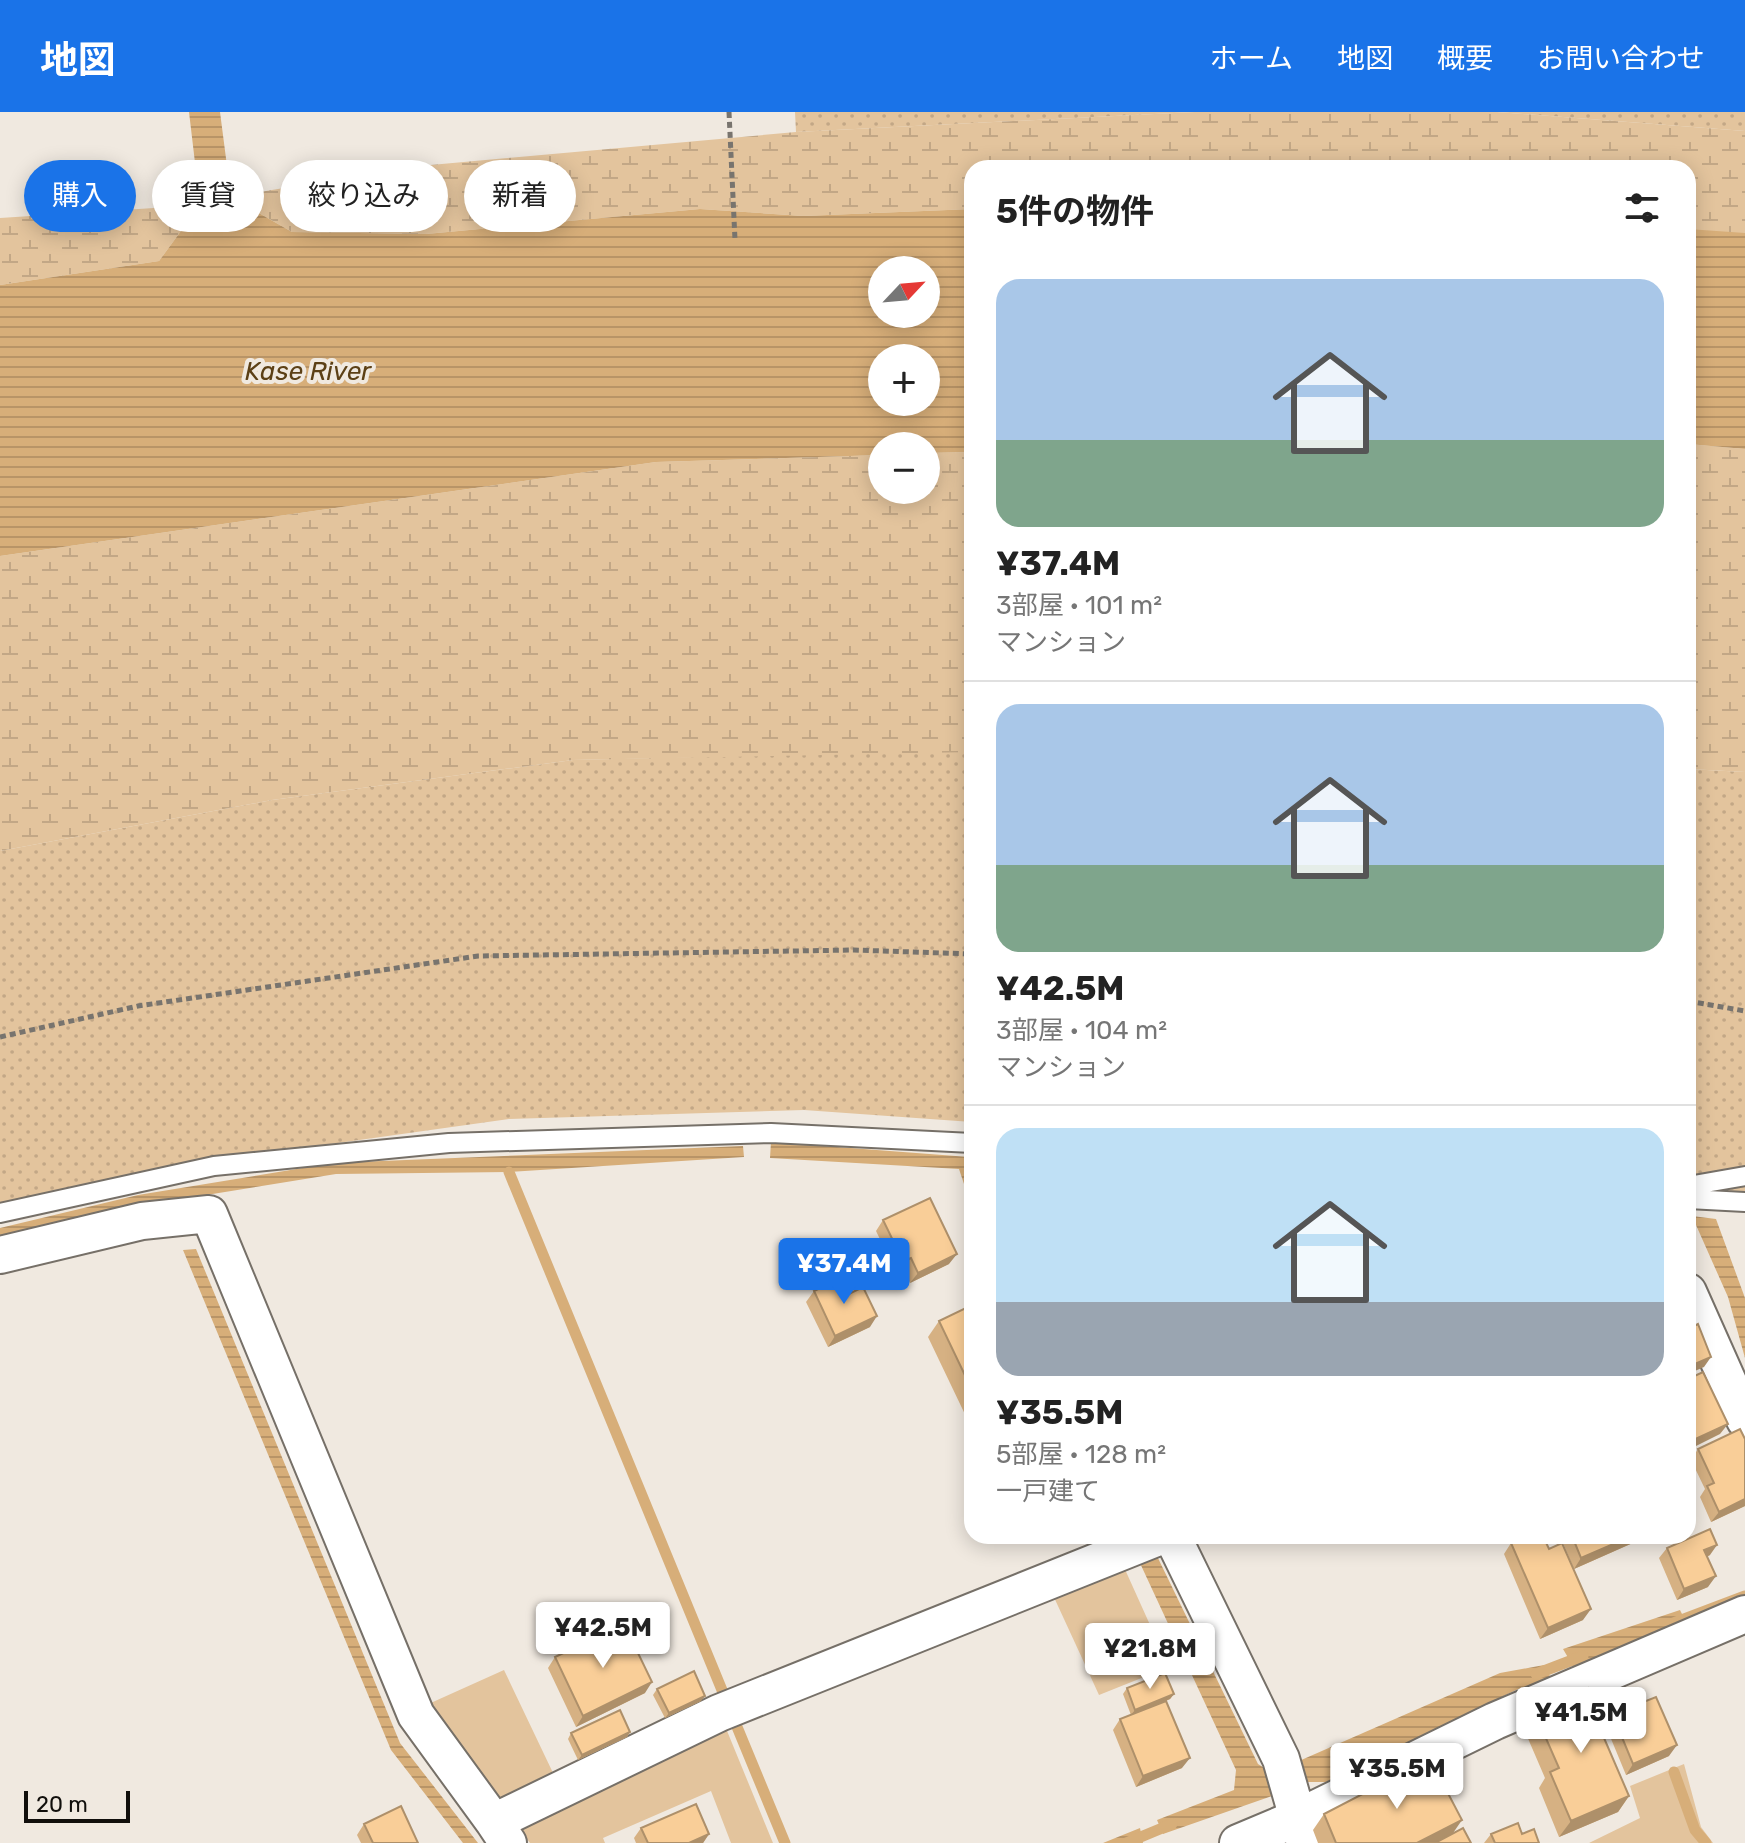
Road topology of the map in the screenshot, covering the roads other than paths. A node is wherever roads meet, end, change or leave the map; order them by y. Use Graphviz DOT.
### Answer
graph roads {
  1 [pos="964,1143"];
  2 [pos="1745,1176"];
  3 [pos="1696,1185"];
  4 [pos="1696,1199"];
  5 [pos="1745,1202"];
  6 [pos="0,1213"];
  7 [pos="0,1255"];
  8 [pos="1696,1310"];
  9 [pos="1745,1420"];
  10 [pos="1141,1544"];
  11 [pos="1176,1544"];
  12 [pos="1745,1614"];
  13 [pos="1292,1803"];
  14 [pos="501,1833"];
  15 [pos="1238,1843"];
  1 -- 6 [label="lane"];
  2 -- 3 [label="lane"];
  4 -- 5 [label="lane"];
  7 -- 14 [label="street"];
  8 -- 9 [label="street"];
  10 -- 14 [label="street"];
  11 -- 13 [label="street"];
  12 -- 13 [label="street"];
  13 -- 15 [label="street"];
}
